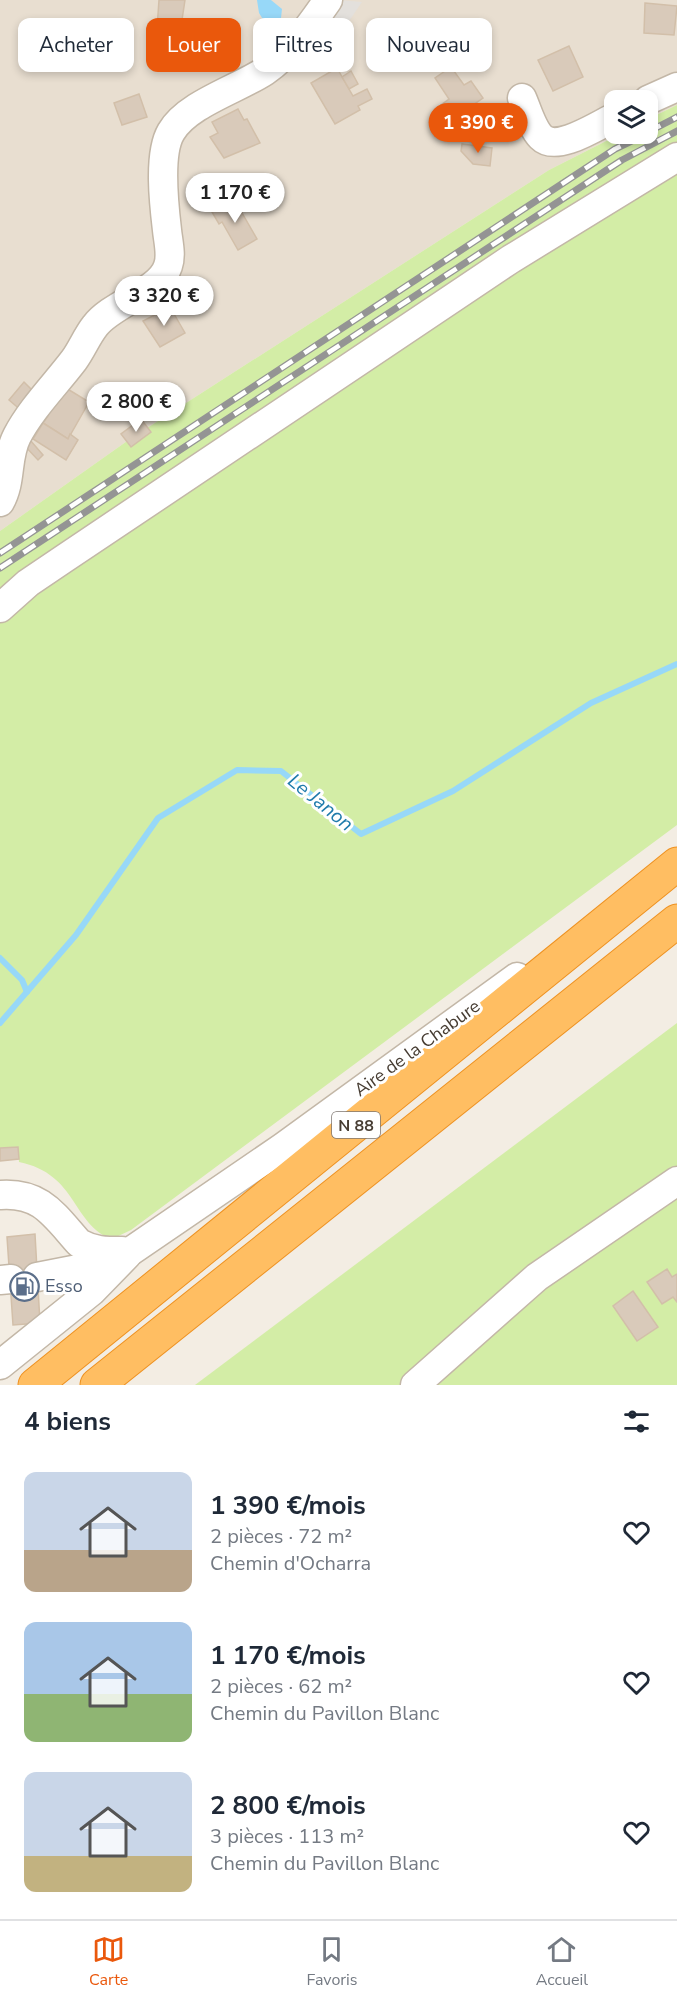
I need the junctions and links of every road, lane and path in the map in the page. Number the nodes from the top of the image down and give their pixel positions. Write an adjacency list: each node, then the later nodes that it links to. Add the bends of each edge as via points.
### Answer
1 (328, 0): 7 (street, via 290,50 266,70 181,119 171,131 164,161 169,266 156,282 107,313 96,325 23,426 15,439 6,490)
2 (677, 87): 3 (street)
3 (658, 96)
4 (522, 98): 5 (street, via 541,137 551,142 568,140)
5 (604, 122)
6 (677, 158): 8 (street, via 511,259 28,583)
7 (0, 502)
8 (0, 608)
9 (671, 869): 13 (street, Aire de la Chabure, via 450,1023 283,1147); 16 (highway, N 88)
10 (677, 921): 17 (highway, N 88)
11 (677, 1181): 18 (street, via 537,1277)
12 (0, 1195): 13 (street, via 38,1200 87,1247)
13 (130, 1251): 14 (street, Aire de la Chabure, via 83,1268); 15 (street, via 92,1291)
14 (16, 1279)
15 (0, 1365)
16 (35, 1385)
17 (97, 1385)
18 (415, 1385)

